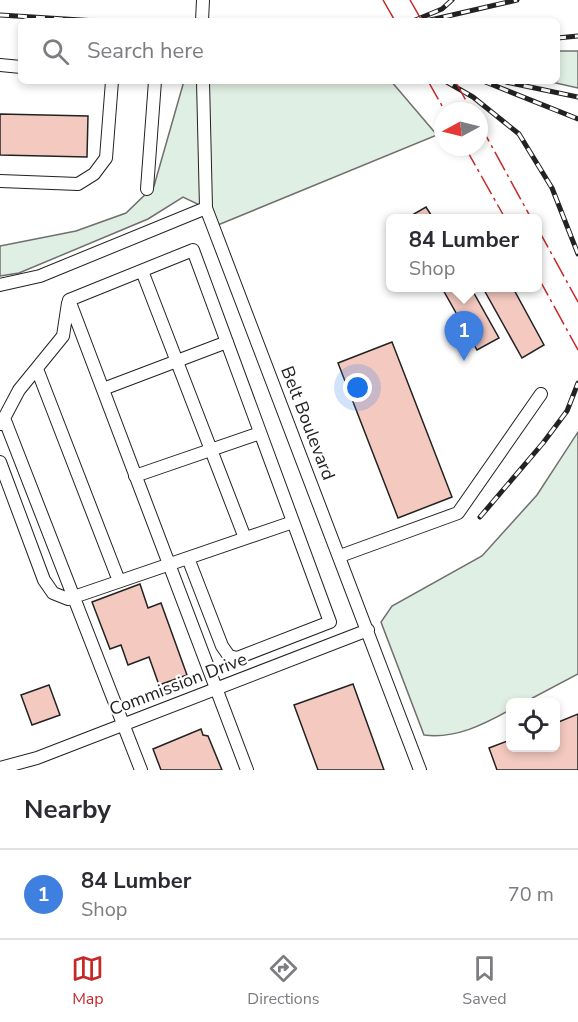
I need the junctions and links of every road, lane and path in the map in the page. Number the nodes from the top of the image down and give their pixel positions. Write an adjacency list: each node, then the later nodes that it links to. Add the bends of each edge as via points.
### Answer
1 (203, 0): 2 (street)
2 (202, 18)
3 (0, 65): 4 (street)
4 (18, 67)
5 (112, 84): 8 (street, via 106,158 94,174 78,184)
6 (155, 84): 9 (street)
7 (203, 84): 10 (street, Belt Boulevard)
8 (0, 181)
9 (147, 189)
10 (206, 208): 12 (street, via 40,276); 26 (street, Belt Boulevard)
11 (142, 271): 13 (street); 14 (street, via 193,250); 15 (street)
12 (0, 285)
13 (69, 300): 16 (street, via 63,336); 17 (street)
14 (227, 342): 15 (street); 20 (street)
15 (177, 361): 17 (street); 21 (street)
16 (37, 369): 19 (street, via 19,390); 29 (street)
17 (103, 389): 23 (street)
18 (541, 394): 26 (street, via 458,513)
19 (2, 421): 30 (street)
20 (260, 433): 21 (street); 24 (street)
21 (211, 450): 23 (street); 25 (street)
22 (0, 462): 30 (street, via 44,580 53,593)
23 (135, 476): 28 (street)
24 (293, 522): 25 (street); 27 (street, via 330,622 237,658 229,656 222,646)
25 (245, 538): 27 (street)
26 (340, 556): 31 (street, Belt Boulevard)
27 (188, 558): 28 (street)
28 (169, 564): 29 (street); 32 (street)
29 (119, 581): 30 (street)
30 (72, 597): 33 (street)
31 (368, 630): 32 (street, Commission Drive); 37 (street, Belt Boulevard)
32 (217, 688): 33 (street, Commission Drive); 36 (street)
33 (123, 724): 34 (street, Commission Drive); 35 (street)
34 (4, 769)
35 (141, 770)
36 (247, 770)
37 (420, 770)

